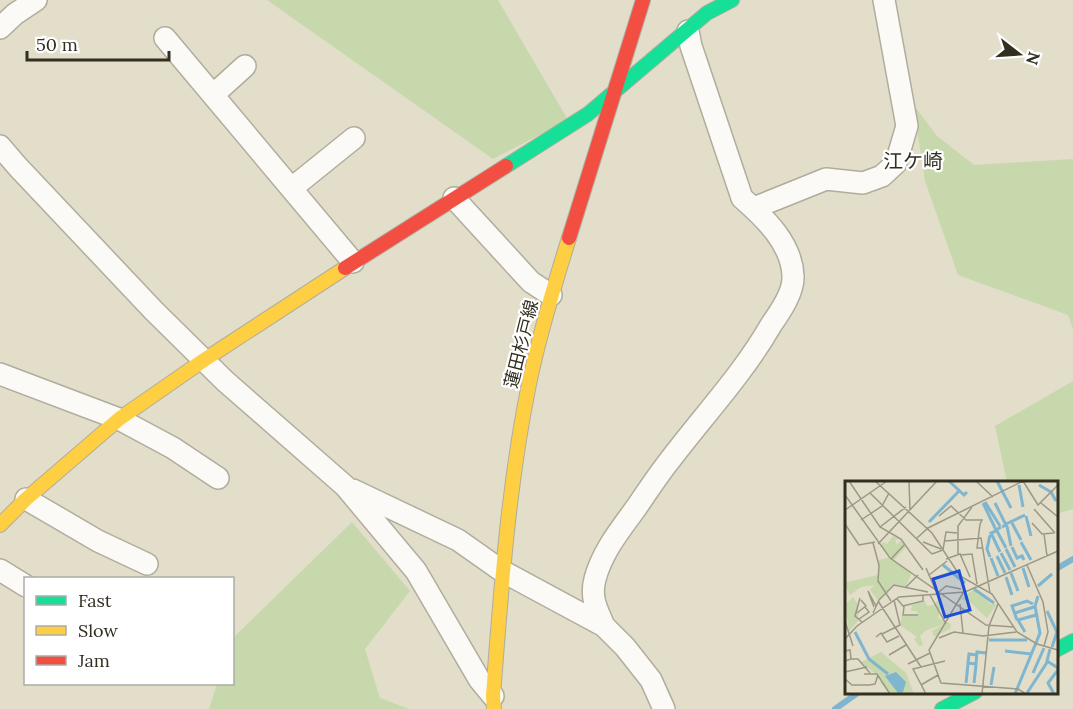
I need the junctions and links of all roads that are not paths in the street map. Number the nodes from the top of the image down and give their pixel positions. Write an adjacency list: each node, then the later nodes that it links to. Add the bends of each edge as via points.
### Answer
1 (36, 0): 6 (street)
2 (643, 0): 11 (street, 蓮田杉戸線)
3 (732, 0): 5 (street)
4 (884, 0): 16 (street, via 908,126 896,163 882,176 863,183 826,179)
5 (709, 6): 7 (street)
6 (0, 28)
7 (688, 32): 11 (street); 16 (street, via 742,198)
8 (165, 38): 10 (street)
9 (245, 66): 10 (street)
10 (213, 94): 14 (street)
11 (612, 95): 15 (street); 18 (street, 蓮田杉戸線)
12 (354, 138): 14 (street)
13 (0, 146): 19 (street)
14 (292, 188): 17 (street)
15 (454, 198): 17 (street); 18 (street, via 531,282)
16 (754, 208): 30 (street, via 791,257 794,279 786,301 728,389 670,460 606,551 595,580 593,602)
17 (353, 262): 19 (street)
18 (551, 295): 28 (street, 蓮田杉戸線, via 520,426)
19 (204, 360): 21 (street); 23 (street)
20 (0, 374): 21 (street)
21 (118, 419): 22 (street); 24 (street)
22 (218, 478)
23 (345, 486): 28 (street, via 458,540); 34 (street, via 416,571)
24 (26, 499): 25 (street); 26 (street)
25 (0, 525)
26 (147, 564)
27 (0, 570): 29 (street)
28 (502, 571): 30 (street); 34 (street, 蓮田杉戸線)
29 (24, 585)
30 (604, 626): 35 (street, via 651,680)
31 (1073, 641): 32 (street)
32 (1058, 649)
33 (973, 694): 36 (street)
34 (494, 703)
35 (664, 709)
36 (942, 709)

